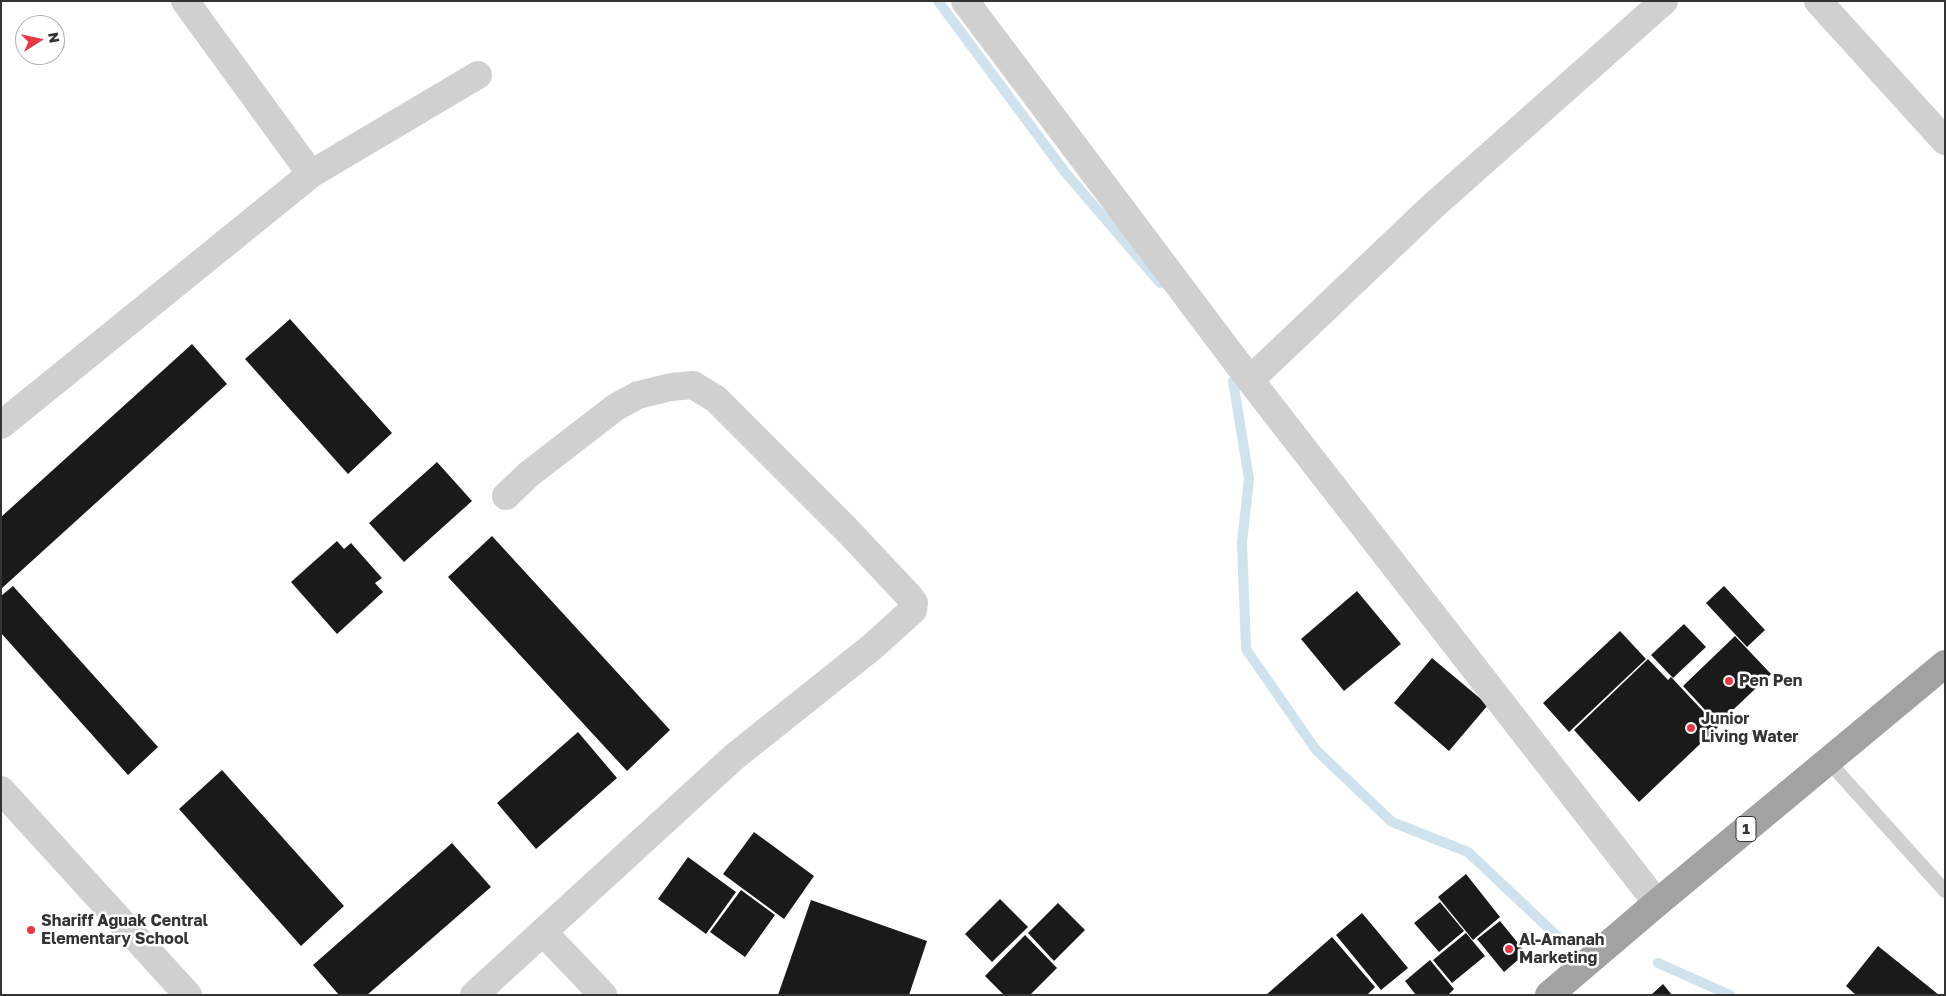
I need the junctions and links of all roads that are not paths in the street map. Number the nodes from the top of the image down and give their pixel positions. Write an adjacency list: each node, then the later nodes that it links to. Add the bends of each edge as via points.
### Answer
1 (185, 1): 7 (street)
2 (965, 1): 8 (street)
3 (1664, 1): 8 (street, via 1433,206)
4 (1818, 1): 6 (street)
5 (478, 75): 7 (street)
6 (1945, 141)
7 (311, 174): 9 (street)
8 (1250, 380): 15 (street)
9 (1, 425)
10 (506, 496): 16 (street, via 616,407 638,395 671,387 693,386 716,398 847,530 914,603 913,610 872,647 734,758)
11 (1945, 664): 12 (highway, 1)
12 (1828, 761): 14 (lane); 15 (highway, 1)
13 (1, 790): 17 (street)
14 (1945, 891)
15 (1657, 902): 20 (highway, 1)
16 (544, 933): 18 (street); 19 (street)
17 (188, 995)
18 (474, 995)
19 (603, 995)
20 (1549, 995)

